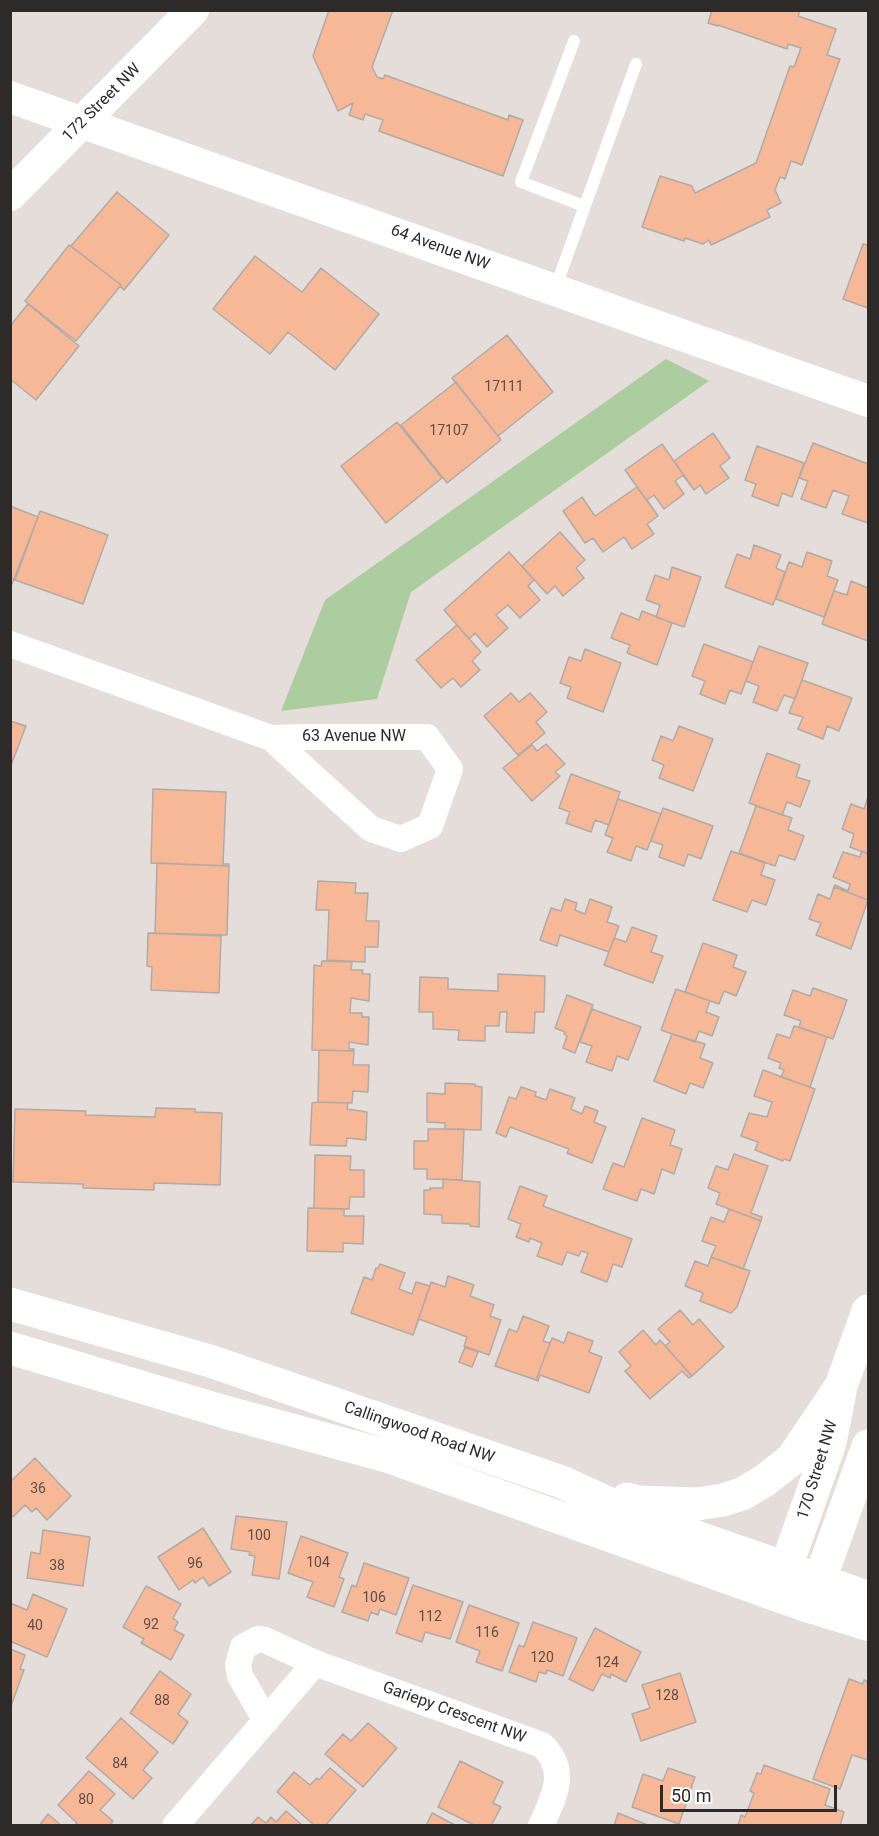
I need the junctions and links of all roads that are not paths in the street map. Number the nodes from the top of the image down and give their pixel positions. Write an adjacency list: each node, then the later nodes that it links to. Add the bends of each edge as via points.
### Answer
1 (193, 10): 5 (street, 172 Street NW)
2 (574, 41): 7 (lane, via 521,182)
3 (636, 64): 7 (lane)
4 (10, 97): 5 (street, 64 Avenue NW)
5 (84, 122): 6 (street, 172 Street NW); 8 (street, 64 Avenue NW)
6 (10, 195)
7 (584, 206): 8 (lane)
8 (555, 289): 9 (street, 64 Avenue NW)
9 (868, 401)
10 (10, 644): 11 (street, 63 Avenue NW)
11 (271, 738): 11 (street, 63 Avenue NW, via 371,829 401,839 430,826 450,770 427,736)
12 (10, 1304): 17 (main road, Callingwood Road NW, via 210,1361)
13 (868, 1311): 15 (main road, 170 Street NW)
14 (10, 1348): 18 (main road, Callingwood Road NW, via 387,1456)
15 (841, 1386): 17 (main road, via 792,1458 742,1494 697,1504 639,1502); 18 (main road, 170 Street NW, via 830,1443)
16 (868, 1446): 19 (main road)
17 (562, 1482): 18 (main road, Callingwood Road NW)
18 (781, 1581): 19 (main road, Callingwood Road NW)
19 (815, 1593): 20 (street); 21 (street)
20 (868, 1597)
21 (868, 1625)
22 (315, 1664): 23 (street); 23 (street, Gariepy Crescent NW, via 265,1640 243,1647 238,1665 240,1676); 25 (street, Gariepy Crescent NW, via 542,1745 557,1766 557,1778 554,1798)
23 (266, 1721): 24 (street)
24 (176, 1826)
25 (541, 1826)

